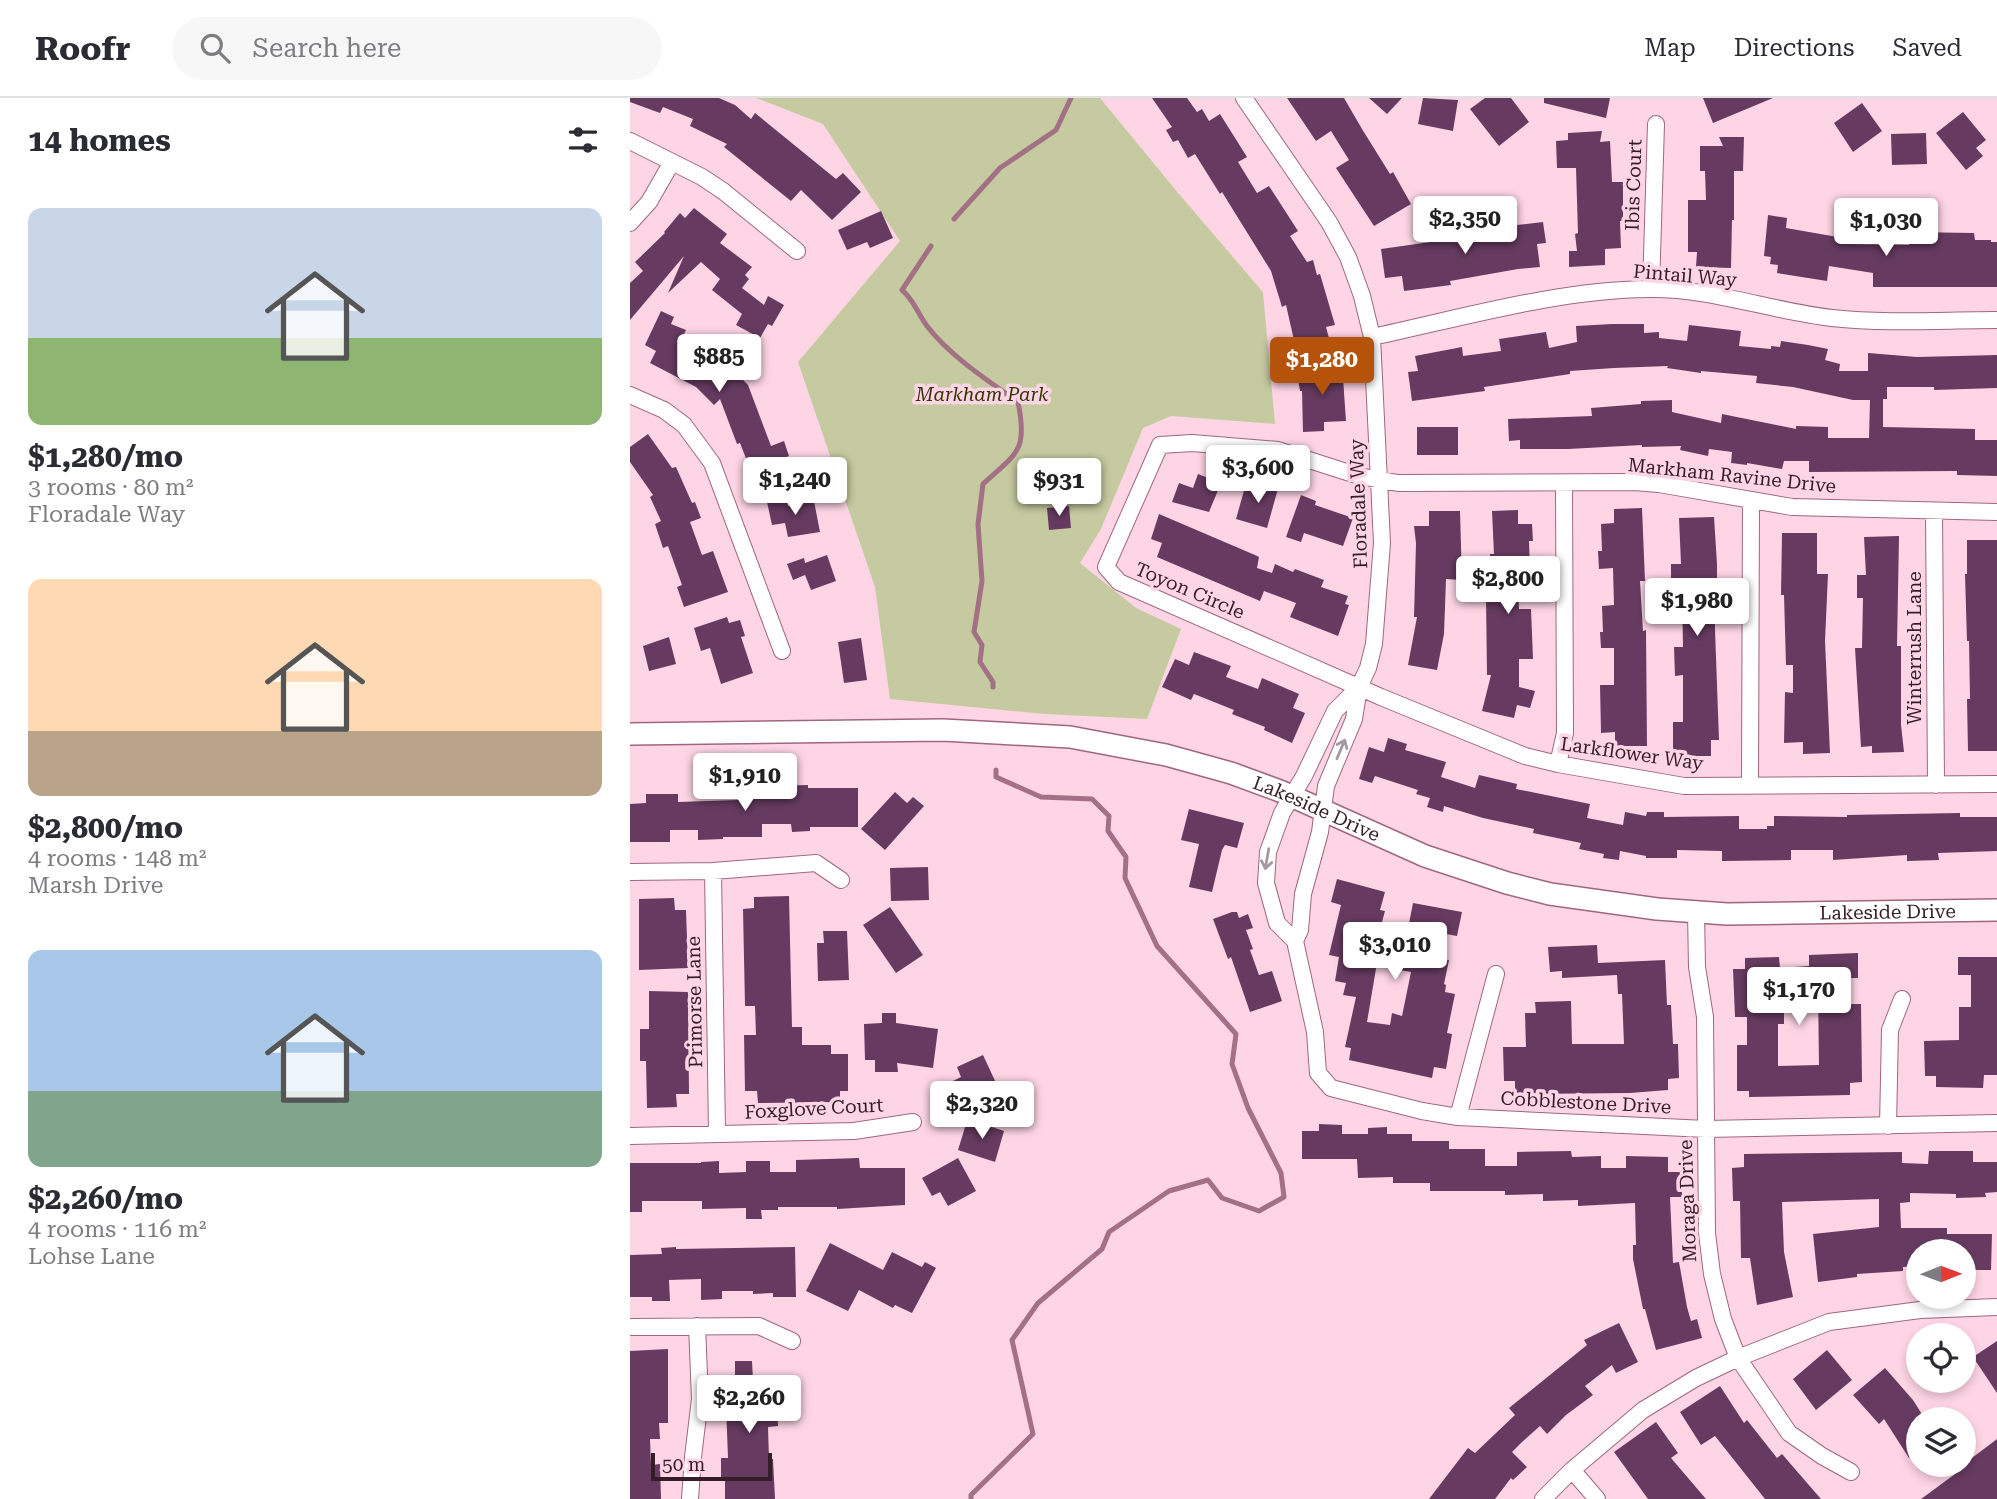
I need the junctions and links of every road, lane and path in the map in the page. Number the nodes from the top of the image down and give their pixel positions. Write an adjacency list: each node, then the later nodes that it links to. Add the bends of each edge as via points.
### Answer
1 (1244, 98): 9 (street, Floradale Way, via 1348,257)
2 (1656, 124): 7 (street, Ibis Court)
3 (630, 141): 4 (street)
4 (672, 162): 5 (street, via 649,202); 6 (street, via 723,191)
5 (630, 223)
6 (797, 251)
7 (1651, 289): 8 (street, Pintail Way, via 1829,318); 9 (street, Pintail Way, via 1587,292)
8 (1997, 320)
9 (1372, 337): 11 (street, Floradale Way)
10 (630, 395): 16 (street, via 684,425 712,463)
11 (1378, 480): 12 (street, Markham Ravine Drive); 17 (street, Floradale Way, via 1380,596 1374,644); 17 (street, Toyon Circle, via 1278,450 1160,445 1106,567 1119,582)
12 (1564, 483): 13 (street, Markham Ravine Drive, via 1659,484); 19 (street, via 1565,733)
13 (1751, 500): 14 (street, Markham Ravine Drive, via 1792,507); 22 (street)
14 (1934, 511): 15 (street, Markham Ravine Drive); 21 (street, Winterrush Lane)
15 (1997, 512)
16 (782, 651)
17 (1359, 687): 19 (street, Larkflower Way, via 1525,756); 23 (street, Floradale Way, via 1335,710); 24 (street, Floradale Way, one-way to 17, via 1325,786 1354,719)
18 (630, 734): 23 (street, Lakeside Drive, via 943,730 1070,737 1208,766)
19 (1558, 764): 22 (street, Larkflower Way, via 1684,786)
20 (1997, 784): 21 (street, Larkflower Way)
21 (1936, 785): 22 (street, Larkflower Way)
22 (1750, 786)
23 (1293, 797): 24 (street, Lakeside Drive); 30 (street, Cobblestone Drive, one-way to 30, via 1282,813 1265,867 1277,923)
24 (1321, 810): 29 (street, Lakeside Drive, via 1425,856 1507,883 1612,904); 30 (street, Cobblestone Drive)
25 (713, 871): 26 (street); 27 (street, via 816,863); 38 (street, Primorse Lane)
26 (630, 872)
27 (841, 880)
28 (1997, 910): 29 (street, Lakeside Drive)
29 (1696, 912): 37 (street, Moraga Drive, via 1697,967 1705,1017)
30 (1295, 941): 33 (street, Cobblestone Drive, via 1315,1032 1318,1073 1331,1088)
31 (1496, 974): 33 (street)
32 (1902, 999): 36 (street, via 1890,1030)
33 (1458, 1116): 37 (street, Cobblestone Drive)
34 (913, 1122): 38 (street, Foxglove Court, via 854,1131)
35 (1997, 1123): 36 (street, Cobblestone Drive)
36 (1888, 1126): 37 (street, Cobblestone Drive)
37 (1706, 1129): 44 (street, Moraga Drive, via 1712,1274)
38 (717, 1133): 39 (street, Foxglove Court)
39 (630, 1136)
40 (1997, 1307): 44 (street, via 1920,1310 1829,1322)
41 (697, 1326): 42 (street); 43 (street, via 759,1326); 47 (street, via 700,1399)
42 (630, 1327)
43 (792, 1341)
44 (1738, 1358): 45 (street, via 1643,1410); 46 (street, Moraga Drive, via 1789,1433)
45 (1572, 1470): 48 (street); 49 (street)
46 (1851, 1472)
47 (691, 1499)
48 (1543, 1499)
49 (1597, 1499)

